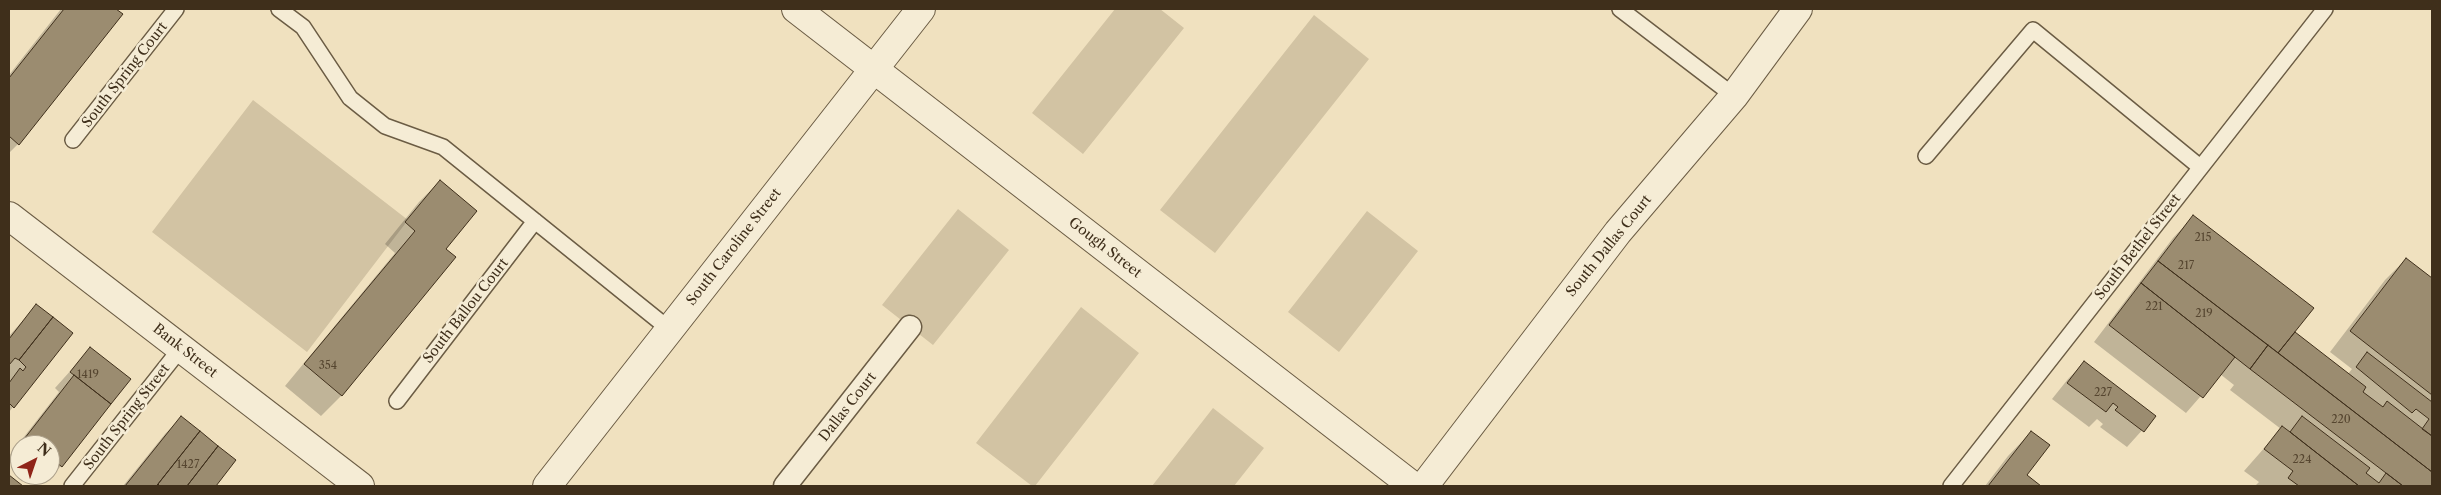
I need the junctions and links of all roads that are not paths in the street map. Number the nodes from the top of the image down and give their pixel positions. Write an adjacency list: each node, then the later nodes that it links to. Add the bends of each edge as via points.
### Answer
1 (176, 9): 10 (lane, South Spring Court)
2 (280, 9): 14 (lane, via 303,26 350,98 385,126 443,147)
3 (796, 9): 8 (street, Gough Street)
4 (921, 9): 8 (street, South Caroline Street)
5 (1620, 9): 9 (lane)
6 (1798, 9): 9 (street, South Dallas Court)
7 (2325, 9): 12 (lane, South Bethel Street)
8 (874, 70): 16 (street, South Caroline Street); 23 (street, Gough Street)
9 (1734, 96): 24 (street, South Dallas Court, via 1618,232)
10 (74, 140)
11 (1926, 156): 12 (lane, via 2032,30)
12 (2200, 167): 25 (lane, South Bethel Street)
13 (9, 216): 17 (street, Bank Street)
14 (535, 221): 16 (lane); 18 (lane, South Ballou Court)
15 (910, 327): 22 (street, Dallas Court)
16 (669, 329): 21 (street, South Caroline Street)
17 (181, 348): 19 (lane, South Spring Street); 20 (street, Bank Street)
18 (397, 401)
19 (72, 486)
20 (360, 486)
21 (547, 486)
22 (785, 486)
23 (1413, 486)
24 (1424, 486)
25 (1951, 486)

